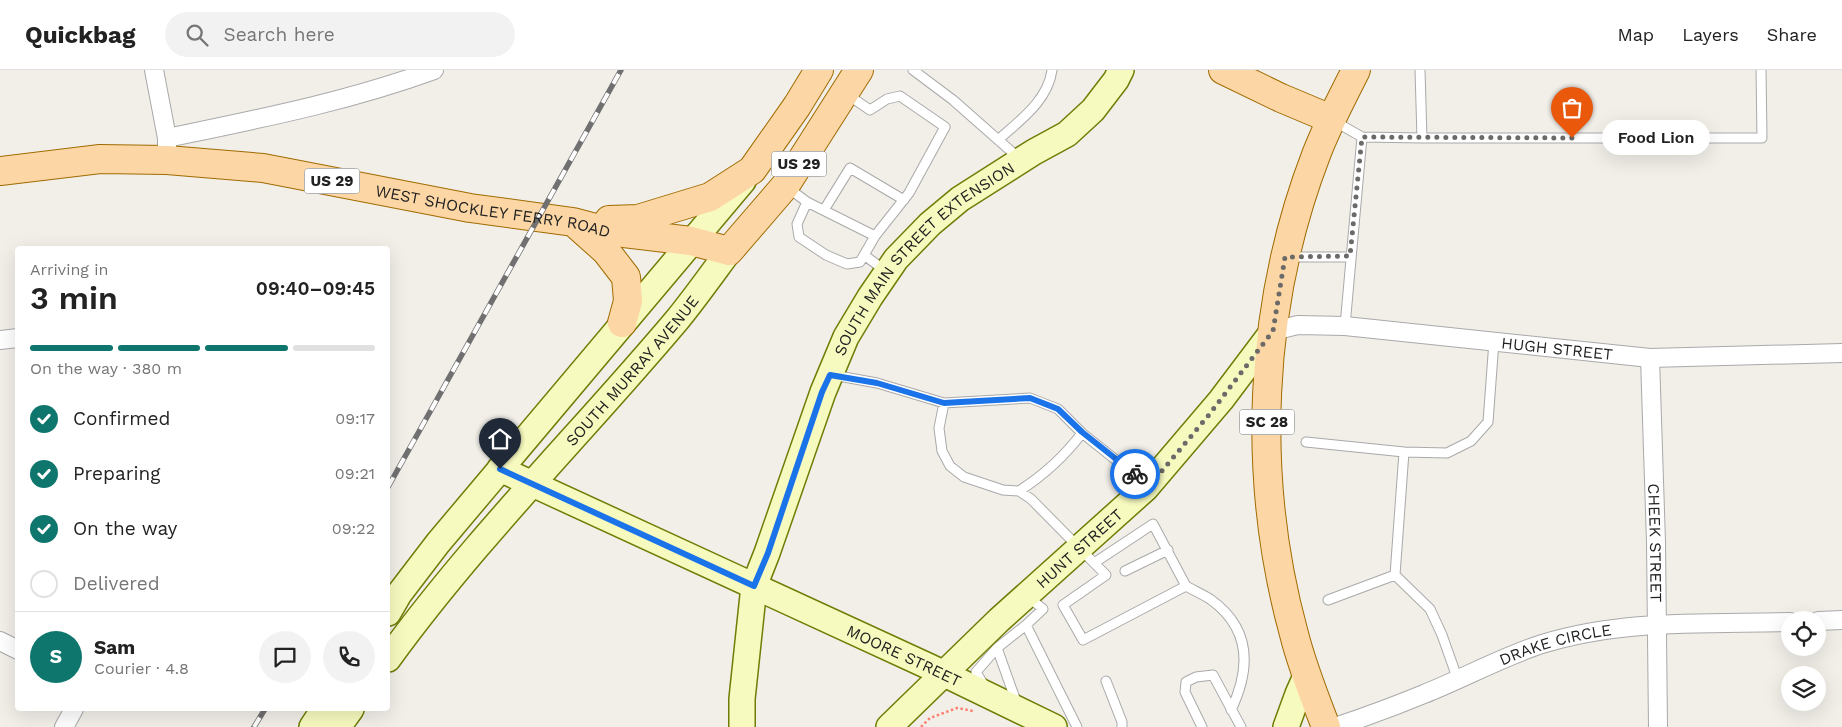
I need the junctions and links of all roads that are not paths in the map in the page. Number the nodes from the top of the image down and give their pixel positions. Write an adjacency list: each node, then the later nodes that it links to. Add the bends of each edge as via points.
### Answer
1 (154, 70): 16 (street)
2 (434, 70): 16 (street, WEST SHOCKLEY FERRY ROAD)
3 (819, 70): 18 (main road, SOUTH MURRAY AVENUE / US 29)
4 (913, 70): 15 (lane)
5 (1052, 70): 15 (lane, via 1046,91)
6 (1121, 70): 17 (street, SOUTH MAIN STREET EXTENSION, via 1093,110 1067,134)
7 (1223, 70): 12 (main road)
8 (1356, 70): 12 (main road)
9 (1420, 70): 14 (lane)
10 (1761, 70): 14 (lane, via 1762,138)
11 (852, 81): 20 (main road, SOUTH MURRAY AVENUE / US 29); 21 (lane, via 870,110 887,99 900,96 944,127)
12 (1331, 119): 13 (lane); 30 (main road, SC 28, via 1308,179)
13 (1362, 137): 14 (lane); 29 (lane)
14 (1422, 138)
15 (998, 140): 17 (lane)
16 (167, 149): 19 (main road, WEST SHOCKLEY FERRY ROAD / US 29); 24 (main road, WEST SHOCKLEY FERRY ROAD / US 29, via 470,208)
17 (1021, 160): 31 (street, SOUTH MAIN STREET EXTENSION, via 960,199 937,218)
18 (752, 170): 24 (main road, US 29, via 710,197 638,219); 26 (street, SOUTH MURRAY AVENUE)
19 (0, 171)
20 (785, 186): 22 (lane); 27 (main road, SOUTH MURRAY AVENUE / US 29)
21 (904, 200): 23 (lane, via 850,168); 25 (lane)
22 (807, 202): 23 (lane); 28 (lane, via 797,224 799,237 847,264 860,262)
23 (824, 210): 25 (lane)
24 (573, 222): 26 (main road, WEST SHOCKLEY FERRY ROAD / US 29, via 608,231); 32 (main road, via 606,251 626,277 628,301)
25 (875, 236): 28 (lane)
26 (691, 241): 27 (main road, WEST SHOCKLEY FERRY ROAD / US 29); 32 (street, SOUTH MURRAY AVENUE)
27 (729, 251): 46 (street, SOUTH MURRAY AVENUE, via 678,318)
28 (864, 255): 31 (lane)
29 (1350, 256): 30 (lane); 33 (lane)
30 (1285, 257): 34 (main road, SC 28)
31 (887, 272): 40 (street, SOUTH MAIN STREET EXTENSION, via 846,336)
32 (622, 322): 45 (street, SOUTH MURRAY AVENUE)
33 (1345, 326): 34 (street, HUGH STREET, via 1298,325); 37 (street, HUGH STREET)
34 (1273, 331): 47 (street, HUNT STREET); 68 (main road, SC 28, via 1266,438 1272,529 1293,633)
35 (15, 338): 36 (street)
36 (0, 340)
37 (1494, 341): 39 (street, HUGH STREET); 44 (lane, via 1488,422 1472,441 1447,453)
38 (1842, 353): 39 (street, HUGH STREET)
39 (1650, 358): 61 (street, CHEEK STREET)
40 (830, 375): 41 (lane, via 877,383); 53 (street, SOUTH MAIN STREET EXTENSION)
41 (944, 403): 42 (lane, via 1030,398 1058,409); 48 (lane, via 939,428 942,451 950,466 964,477)
42 (1082, 432): 47 (lane); 48 (lane, via 1059,460)
43 (1306, 442): 44 (lane)
44 (1404, 452): 52 (lane)
45 (500, 469): 46 (street, MOORE STREET); 57 (street, SOUTH MURRAY AVENUE, via 438,543)
46 (532, 483): 53 (street, MOORE STREET); 66 (street, SOUTH MURRAY AVENUE)
47 (1151, 484): 50 (street, HUNT STREET)
48 (1019, 492): 50 (lane, via 1031,499)
49 (1168, 550): 50 (lane, via 1153,524); 51 (lane); 54 (lane)
50 (1087, 556): 54 (lane, via 1106,575 1064,605 1082,640); 55 (street, HUNT STREET)
51 (1125, 572)
52 (1395, 575): 56 (lane); 69 (lane, via 1430,608)
53 (754, 586): 67 (street, MOORE STREET); 80 (street, SOUTH MAIN STREET EXTENSION)
54 (1186, 586): 73 (lane, via 1225,612 1239,631 1245,655 1240,690)
55 (1027, 596): 62 (lane, via 1043,609); 67 (street, HUNT STREET)
56 (1328, 600)
57 (390, 610)
58 (1842, 620): 59 (street)
59 (1826, 621)
60 (1781, 622): 61 (street, DRAKE CIRCLE)
61 (1657, 624): 69 (street, DRAKE CIRCLE, via 1543,644); 90 (street, CHEEK STREET)
62 (1026, 625): 65 (lane); 83 (lane)
63 (0, 641): 64 (street)
64 (15, 648)
65 (997, 648): 71 (lane, via 976,672); 72 (lane)
66 (390, 656)
67 (943, 673): 71 (street, MOORE STREET); 81 (street, HUNT STREET)
68 (1306, 676): 87 (street); 88 (main road, SC 28)
69 (1458, 680): 89 (street, DRAKE CIRCLE)
70 (1106, 681): 84 (lane)
71 (983, 704): 72 (street, MOORE STREET)
72 (1019, 710): 82 (street, MOORE STREET)
73 (1231, 710): 85 (lane, via 1213,675 1186,682 1185,692); 86 (lane)
74 (73, 711): 77 (street)
75 (323, 711): 78 (street)
76 (350, 711): 79 (street)
77 (64, 727)
78 (312, 727)
79 (338, 727)
80 (742, 727)
81 (889, 727)
82 (1054, 727)
83 (1077, 727)
84 (1122, 727)
85 (1202, 727)
86 (1240, 727)
87 (1286, 727)
88 (1326, 727)
89 (1336, 727)
90 (1658, 727)

